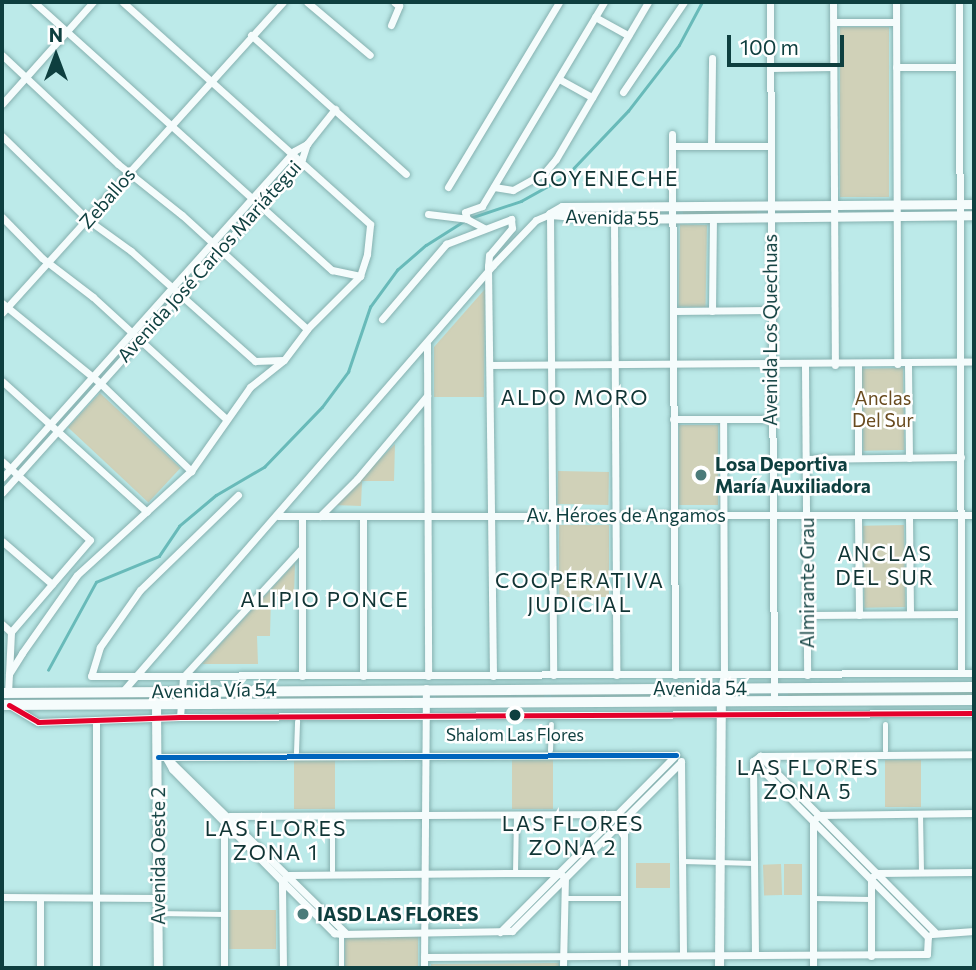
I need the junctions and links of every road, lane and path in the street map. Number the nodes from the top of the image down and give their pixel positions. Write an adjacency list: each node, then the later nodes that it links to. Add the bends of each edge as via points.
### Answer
1 (34, 2): 19 (street)
2 (93, 2): 19 (street)
3 (123, 2): 31 (street)
4 (283, 2): 20 (street, Zeballos)
5 (307, 2): 23 (street)
6 (394, 2): 18 (street, via 399,6)
7 (559, 2): 47 (street)
8 (604, 2): 15 (street)
9 (648, 2): 21 (street)
10 (684, 2): 32 (street)
11 (770, 2): 27 (street, Avenida Los Quechuas)
12 (834, 2): 16 (street)
13 (896, 2): 17 (street)
14 (959, 2): 28 (street)
15 (595, 17): 21 (street); 30 (street)
16 (834, 22): 17 (street); 26 (street)
17 (896, 22): 25 (street)
18 (391, 25)
19 (67, 31): 29 (street); 36 (street)
20 (251, 35): 31 (street, Zeballos); 35 (street)
21 (628, 36): 33 (street)
22 (2, 55): 29 (street)
23 (370, 55)
24 (712, 58): 40 (street)
25 (896, 66): 28 (street); 53 (street)
26 (833, 67): 27 (street); 56 (street)
27 (770, 68): 42 (street, Avenida Los Quechuas)
28 (958, 68): 50 (street)
29 (27, 77): 34 (street); 45 (street)
30 (559, 79): 33 (street); 48 (street)
31 (209, 80): 36 (street, Zeballos); 43 (street)
32 (623, 92)
33 (592, 97): 48 (street, via 545,172 513,190)
34 (2, 104)
35 (335, 108): 39 (street); 46 (street)
36 (168, 127): 45 (street, Zeballos); 49 (street)
37 (672, 134): 41 (street)
38 (2, 136): 69 (street)
39 (307, 144): 43 (street, Avenida José Carlos Mariátegui); 44 (street, Avenida José Carlos Mariátegui)
40 (711, 145): 41 (street); 42 (street)
41 (673, 146): 54 (street)
42 (770, 146): 55 (street, Avenida Los Quechuas)
43 (294, 152): 44 (street); 49 (street, Avenida José Carlos Mariátegui)
44 (302, 159): 52 (street, Avenida José Carlos Mariátegui); 75 (street, via 370,224)
45 (128, 173): 69 (street, Zeballos); 71 (street)
46 (406, 174)
47 (449, 187)
48 (494, 187): 67 (street, via 482,206 465,212)
49 (253, 197): 52 (street); 71 (street, Avenida José Carlos Mariátegui)
50 (960, 204): 51 (street, Avenida 55); 53 (street, Avenida 55); 61 (street)
51 (974, 204)
52 (261, 205): 72 (street, Avenida José Carlos Mariátegui); 75 (street, via 332,270)
53 (896, 205): 56 (street, Avenida 55); 60 (street)
54 (673, 206): 55 (street, Avenida 55); 58 (street, Avenida 55, via 562,207); 66 (street)
55 (770, 206): 56 (street, Avenida 55); 64 (street, Avenida Los Quechuas)
56 (834, 206): 65 (street)
57 (428, 214): 67 (street)
58 (550, 214): 68 (street, Avenida 55); 74 (street, via 536,220); 93 (street)
59 (974, 215): 61 (street, Avenida 55)
60 (896, 216): 61 (street, Avenida 55); 65 (street, Avenida 55); 90 (street)
61 (960, 216): 89 (street)
62 (2, 217): 73 (street)
63 (713, 217): 64 (street, Avenida 55); 66 (street, Avenida 55); 79 (street)
64 (770, 217): 65 (street, Avenida 55); 80 (street, Avenida Los Quechuas)
65 (834, 217): 95 (street)
66 (673, 218): 68 (street, Avenida 55); 81 (street)
67 (467, 219): 70 (street)
68 (614, 219): 97 (street)
69 (88, 220): 73 (street, Zeballos); 76 (street)
70 (484, 228): 74 (street, via 506,218 513,222 489,255); 82 (street, via 446,244)
71 (213, 243): 72 (street); 76 (street, Avenida José Carlos Mariátegui)
72 (220, 249): 77 (street, Avenida José Carlos Mariátegui); 83 (street)
73 (48, 263): 78 (street, Zeballos); 84 (street)
74 (491, 272): 86 (street); 92 (street)
75 (360, 276): 83 (street)
76 (173, 288): 77 (street); 84 (street, Avenida José Carlos Mariátegui)
77 (180, 295): 85 (street, Avenida José Carlos Mariátegui); 87 (street, via 255,361)
78 (3, 308): 100 (street)
79 (712, 310): 80 (street); 81 (street)
80 (770, 310): 94 (street, Avenida Los Quechuas)
81 (673, 311): 98 (street)
82 (382, 319)
83 (307, 329): 87 (street)
84 (133, 332): 85 (street); 100 (street, Avenida José Carlos Mariátegui)
85 (139, 339): 102 (street, Avenida José Carlos Mariátegui); 104 (street)
86 (428, 343): 103 (street); 129 (street)
87 (284, 360): 104 (street, via 250,387)
88 (974, 362): 89 (street)
89 (961, 363): 91 (street); 110 (street)
90 (897, 364): 91 (street); 96 (street)
91 (908, 364): 112 (street)
92 (492, 365): 93 (street); 124 (street)
93 (552, 365): 97 (street); 122 (street)
94 (770, 365): 98 (street); 99 (street); 107 (street, Avenida Los Quechuas)
95 (835, 365): 96 (street); 99 (street)
96 (858, 365): 111 (street)
97 (613, 366): 98 (street); 125 (street)
98 (673, 366): 105 (street)
99 (805, 366): 113 (street, Almirante Grau)
100 (91, 377): 102 (street); 108 (street, Avenida José Carlos Mariátegui)
101 (2, 381): 108 (street)
102 (100, 383): 109 (street, Avenida José Carlos Mariátegui); 116 (street)
103 (427, 396): 130 (street); 132 (street)
104 (225, 418): 116 (street)
105 (673, 419): 106 (street); 123 (street)
106 (723, 419): 107 (street); 126 (street)
107 (770, 419): 133 (street, Avenida Los Quechuas)
108 (50, 423): 109 (street); 115 (street, Avenida José Carlos Mariátegui)
109 (59, 429): 117 (street, Avenida José Carlos Mariátegui); 121 (street)
110 (961, 457): 112 (street); 127 (street)
111 (858, 458): 112 (street); 113 (street)
112 (909, 458)
113 (806, 459): 136 (street, Almirante Grau)
114 (2, 461): 115 (street)
115 (10, 468): 117 (street); 118 (street, Avenida José Carlos Mariátegui)
116 (191, 471): 121 (street)
117 (17, 476): 119 (street, Avenida José Carlos Mariátegui); 140 (street, via 90,540)
118 (2, 478)
119 (2, 493)
120 (238, 495): 160 (street, via 140,590 100,647 91,676)
121 (147, 512): 149 (street, via 78,575)
122 (553, 514): 124 (street, Av. Héroes de Angamos); 125 (street, Av. Héroes de Angamos); 150 (street)
123 (673, 514): 125 (street, Av. Héroes de Angamos); 126 (street, Av. Héroes de Angamos); 152 (street)
124 (492, 515): 132 (street, Av. Héroes de Angamos); 159 (street)
125 (614, 515): 151 (street)
126 (723, 515): 133 (street, Av. Héroes de Angamos); 153 (street)
127 (961, 515): 128 (street, Av. Héroes de Angamos); 134 (street, Av. Héroes de Angamos); 142 (street)
128 (974, 515)
129 (278, 516): 135 (street, Av. Héroes de Angamos); 160 (street)
130 (319, 516): 131 (street, Av. Héroes de Angamos); 135 (street, Av. Héroes de Angamos)
131 (363, 516): 132 (street, Av. Héroes de Angamos); 157 (street)
132 (428, 516): 158 (street)
133 (771, 516): 136 (street, Av. Héroes de Angamos); 154 (street, Avenida Los Quechuas)
134 (909, 516): 137 (street, Av. Héroes de Angamos); 141 (street)
135 (302, 517): 139 (street)
136 (806, 517): 137 (street, Av. Héroes de Angamos); 143 (street, Almirante Grau)
137 (858, 517): 144 (street)
138 (2, 541): 140 (street)
139 (301, 549): 156 (street); 161 (street)
140 (52, 584): 146 (street)
141 (910, 614): 142 (street); 144 (street)
142 (961, 614): 147 (street)
143 (807, 615): 144 (street); 155 (street, Almirante Grau)
144 (859, 615)
145 (2, 624): 146 (street)
146 (11, 632): 149 (street)
147 (961, 673): 148 (street); 155 (street)
148 (974, 673)
149 (9, 674): 168 (street)
150 (553, 675): 151 (street); 159 (street)
151 (615, 675): 152 (street)
152 (675, 675): 153 (street)
153 (724, 675): 154 (street); 164 (street)
154 (772, 675): 155 (street); 165 (street, Avenida Los Quechuas)
155 (807, 675)
156 (302, 676): 157 (street); 161 (street)
157 (363, 676): 158 (street)
158 (428, 676): 159 (street)
159 (493, 676)
160 (136, 677): 161 (street); 166 (street)
161 (183, 677): 167 (street)
162 (974, 687): 165 (main road, Avenida 54)
163 (426, 688): 164 (main road, Avenida 54); 167 (main road, Avenida Vía 54); 174 (street)
164 (720, 688): 165 (main road, Avenida 54); 170 (street)
165 (774, 688): 171 (street, Avenida Los Quechuas)
166 (124, 691): 167 (main road, Avenida Vía 54); 168 (main road, Avenida Vía 54)
167 (179, 691): 173 (street)
168 (5, 693)
169 (974, 700): 171 (main road, Avenida 54)
170 (719, 701): 171 (main road, Avenida Vía 54); 174 (main road, Avenida Vía 54); 178 (street)
171 (774, 701)
172 (156, 702): 173 (main road, Avenida Vía 54); 175 (main road, Avenida Vía 54); 181 (street, Avenida Oeste 2)
173 (180, 702): 174 (main road, Avenida Vía 54); 179 (street)
174 (425, 702): 177 (street)
175 (6, 705): 180 (street, via 38,722)
176 (974, 713): 178 (street)
177 (424, 715): 178 (street); 179 (street); 189 (street)
178 (718, 715): 202 (street)
179 (180, 717): 181 (street)
180 (96, 720): 181 (street); 214 (street)
181 (156, 720): 190 (street, Avenida Oeste 2)
182 (297, 722): 187 (street)
183 (551, 724): 185 (street)
184 (885, 724): 186 (street)
185 (551, 751)
186 (885, 751)
187 (296, 752)
188 (974, 754): 192 (street)
189 (424, 756): 190 (street); 191 (street); 196 (street)
190 (162, 757): 199 (street); 215 (street, Avenida Oeste 2)
191 (679, 758): 197 (street); 201 (street)
192 (757, 758): 198 (street); 203 (street)
193 (974, 813): 195 (street)
194 (516, 814): 196 (street); 197 (street); 208 (street)
195 (920, 814): 198 (street); 205 (street)
196 (424, 815): 199 (street); 207 (street)
197 (621, 817): 209 (street); 217 (street)
198 (816, 818): 210 (street); 218 (street)
199 (227, 819): 211 (street); 221 (street)
200 (332, 820): 204 (street)
201 (682, 861): 202 (street); 226 (street)
202 (718, 861): 203 (street); 227 (street)
203 (754, 863): 228 (street)
204 (332, 870)
205 (921, 872): 206 (street); 210 (street)
206 (974, 872)
207 (423, 873): 208 (street); 211 (street); 223 (street)
208 (515, 873): 209 (street)
209 (562, 875): 216 (street); 223 (street, via 500,932)
210 (874, 876): 219 (street); 225 (street)
211 (285, 878): 224 (street, via 334,933); 238 (street)
212 (2, 897): 213 (street)
213 (40, 898): 214 (street); 234 (street)
214 (96, 898): 215 (street); 235 (street)
215 (158, 898): 220 (street, Avenida Oeste 2)
216 (565, 898): 217 (street); 229 (street)
217 (624, 898): 230 (street)
218 (813, 898): 219 (street); 231 (street)
219 (871, 898): 232 (street)
220 (158, 913): 221 (street); 236 (street, Avenida Oeste 2)
221 (224, 914): 237 (street)
222 (974, 931): 225 (street)
223 (424, 932): 224 (street); 233 (street)
224 (344, 934): 239 (street)
225 (932, 934): 232 (street, via 928,951 920,956)
226 (683, 954): 227 (street); 230 (street)
227 (719, 954): 228 (street); 243 (street)
228 (755, 955): 231 (street)
229 (563, 956): 230 (street); 233 (street); 241 (street)
230 (624, 956): 242 (street)
231 (813, 956): 232 (street); 244 (street)
232 (871, 956)
233 (424, 957): 240 (street)
234 (40, 968)
235 (96, 968)
236 (158, 968)
237 (224, 968)
238 (282, 968)
239 (341, 968)
240 (424, 968)
241 (564, 968)
242 (624, 968)
243 (719, 968)
244 (813, 968)

